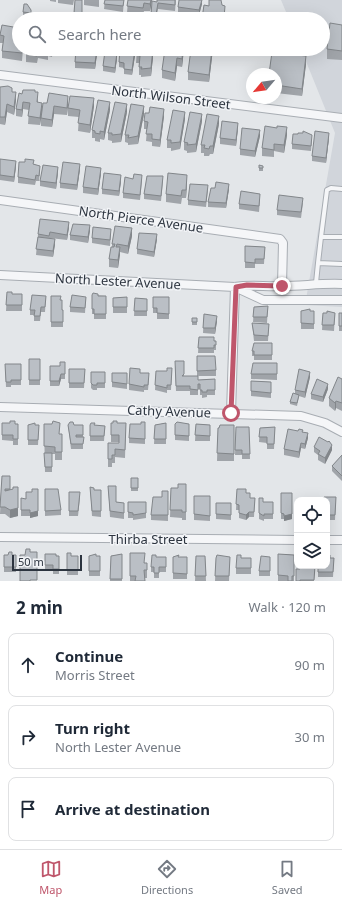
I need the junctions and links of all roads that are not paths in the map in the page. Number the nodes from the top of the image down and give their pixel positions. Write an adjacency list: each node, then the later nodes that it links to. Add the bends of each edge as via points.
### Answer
1 (0, 75): 2 (street, North Wilson Street)
2 (342, 118)
3 (342, 189): 5 (lane, via 327,190)
4 (0, 200): 12 (street, North Pierce Avenue, via 282,240)
5 (321, 237): 6 (lane); 7 (lane)
6 (342, 237)
7 (318, 263): 8 (lane); 10 (lane)
8 (342, 264)
9 (0, 275): 13 (street, North Lester Avenue)
10 (316, 283): 11 (street, North Lester Avenue); 12 (street, North Lester Avenue)
11 (342, 284)
12 (282, 286): 13 (street, North Lester Avenue)
13 (236, 287): 14 (street, North Lester Avenue, via 263,300); 16 (street)
14 (342, 300)
15 (0, 407): 16 (street, Cathy Avenue)
16 (231, 413): 17 (street, Cathy Avenue, via 301,416)
17 (339, 430)
18 (0, 537): 19 (street, Thirba Street)
19 (294, 540)
20 (330, 540): 21 (street)
21 (342, 540)

